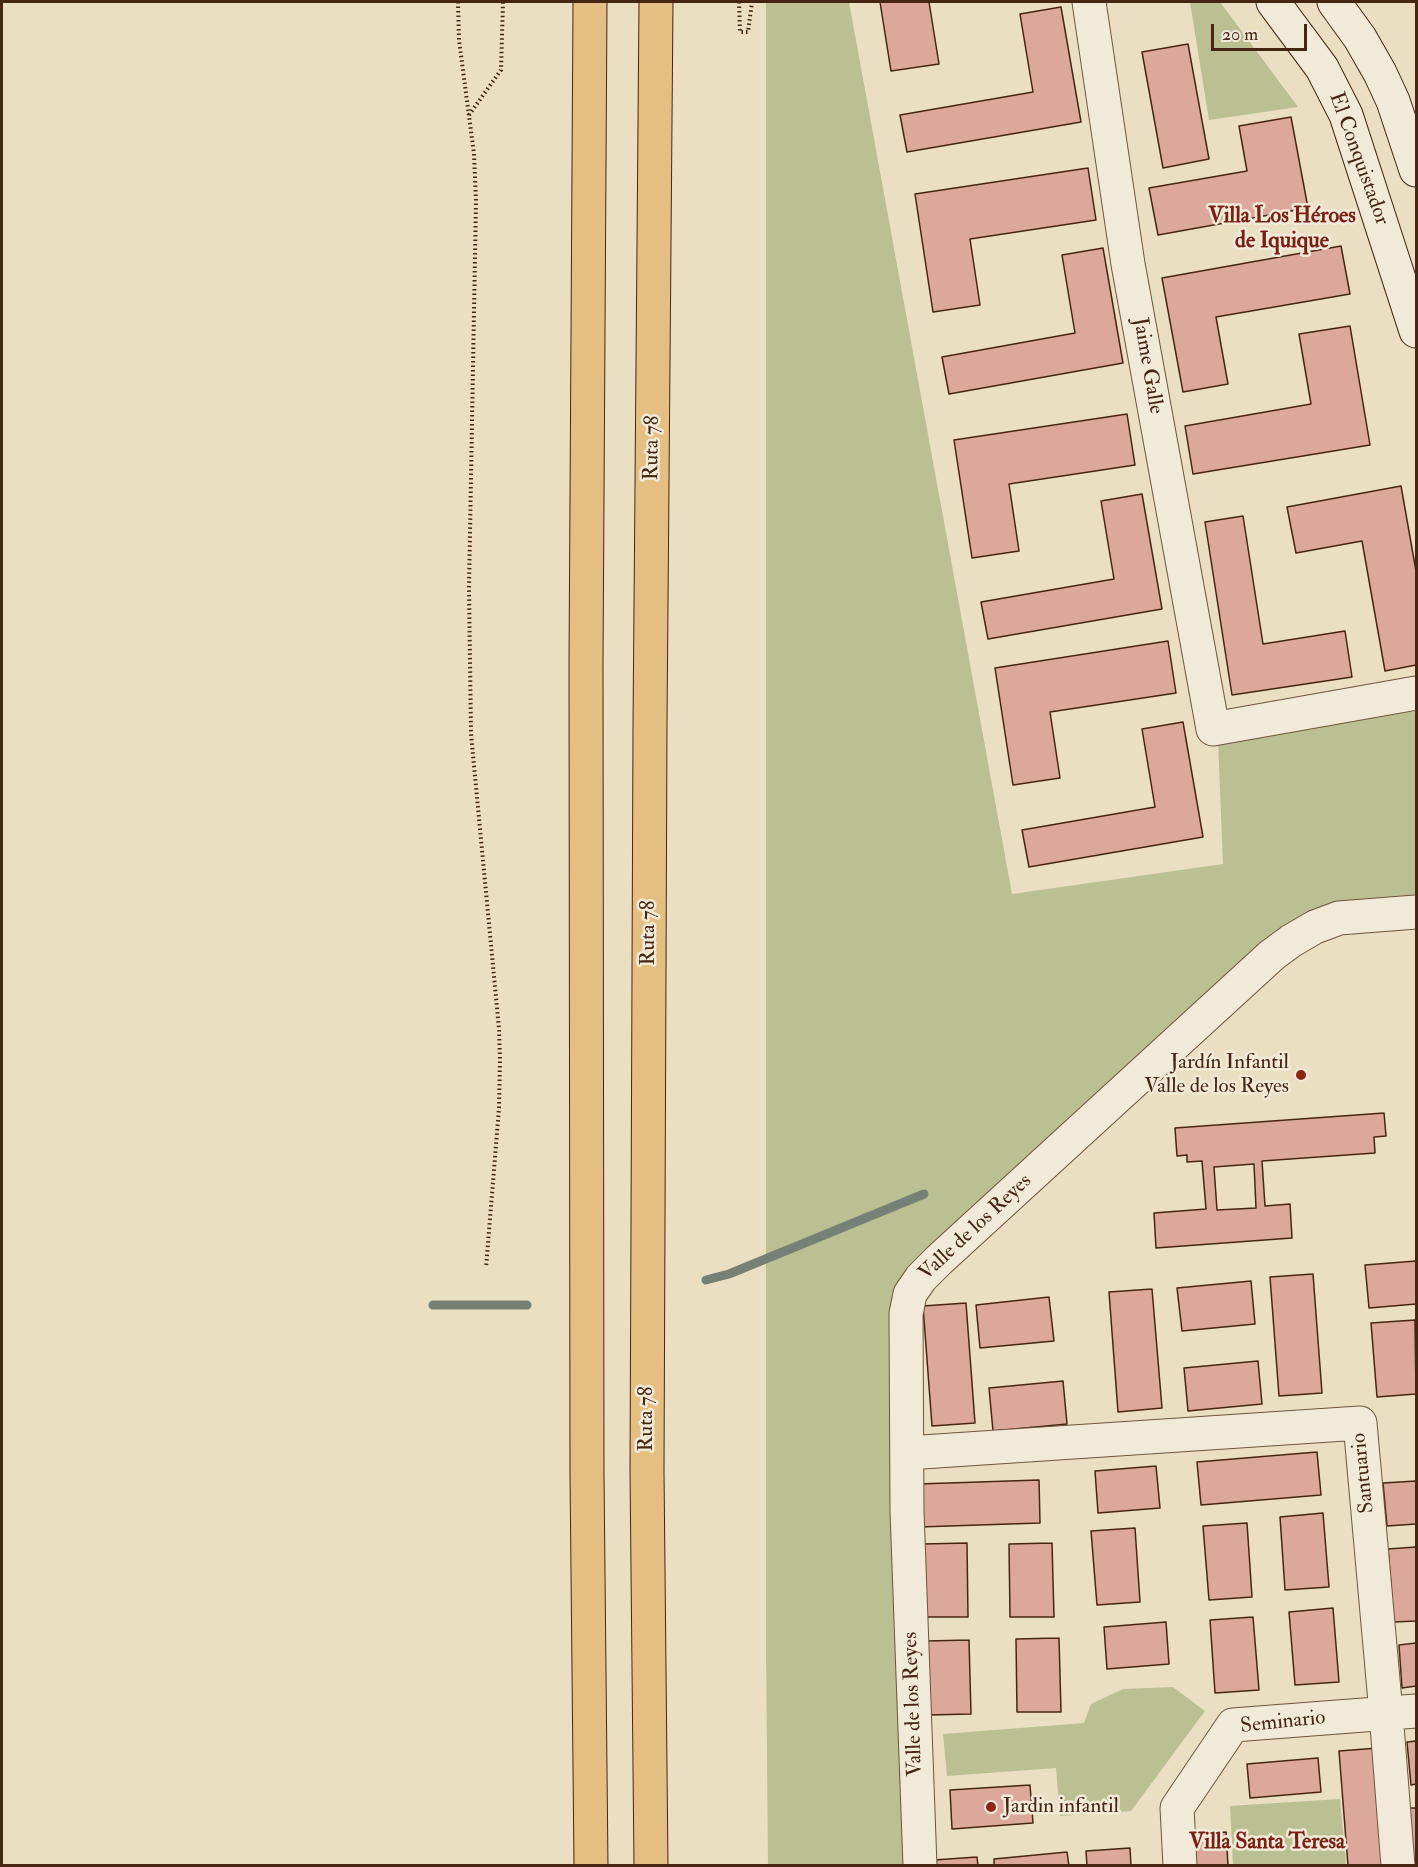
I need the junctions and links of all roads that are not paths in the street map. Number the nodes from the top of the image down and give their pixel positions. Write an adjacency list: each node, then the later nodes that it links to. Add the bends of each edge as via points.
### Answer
1 (590, 2): 12 (highway, via 586,783)
2 (656, 2): 13 (highway, Ruta 78, via 647,1435)
3 (1089, 2): 8 (street, Jaime Galle, via 1128,264 1213,729)
4 (1273, 2): 7 (street, El Conquistador, via 1322,68 1346,115)
5 (1334, 2): 6 (street, via 1380,73)
6 (1416, 170)
7 (1416, 331)
8 (1416, 693)
9 (1416, 912): 10 (street, Valle de los Reyes, via 1339,918 1316,927 1272,955 921,1278 910,1294 906,1314)
10 (907, 1454): 11 (street, Santuario, via 1360,1423); 14 (street, Valle de los Reyes)
11 (1401, 1712): 15 (street, Seminario, via 1233,1725 1177,1808); 16 (street, Santuario)
12 (591, 1866)
13 (651, 1866)
14 (920, 1866)
15 (1180, 1866)
16 (1398, 1866)

